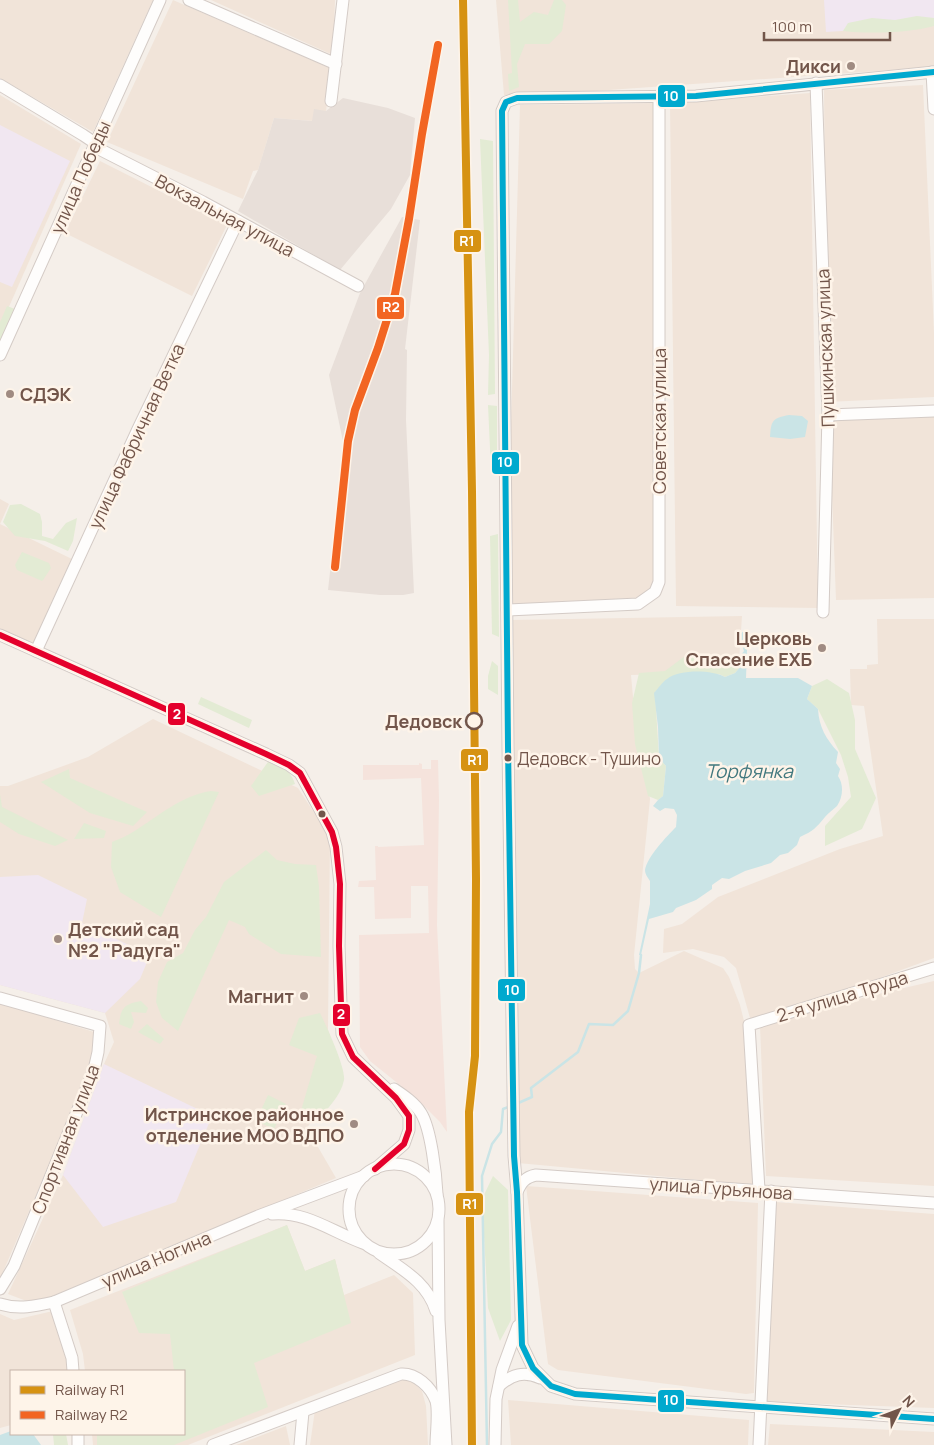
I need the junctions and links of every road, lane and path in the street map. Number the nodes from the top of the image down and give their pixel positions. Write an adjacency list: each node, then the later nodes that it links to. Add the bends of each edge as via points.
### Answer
1 (160, 0): 11 (street, улица Победы)
2 (189, 0): 4 (street)
3 (343, 0): 4 (street)
4 (336, 64): 9 (street)
5 (933, 72): 6 (street); 10 (street)
6 (816, 84): 8 (street); 16 (street, Пушкинская улица)
7 (0, 85): 11 (street, Вокзальная улица)
8 (659, 98): 17 (street, Советская улица, via 658,582 655,592 638,604); 17 (street, via 517,98 506,102 502,111)
9 (331, 101)
10 (934, 109)
11 (95, 143): 12 (street, Вокзальная улица, via 101,150); 14 (street, улица Победы)
12 (238, 221): 13 (street, Вокзальная улица); 20 (street, улица Фабричная Ветка)
13 (358, 286)
14 (0, 354)
15 (934, 411): 16 (street)
16 (828, 415): 18 (street, Пушкинская улица)
17 (507, 610): 28 (street)
18 (823, 612)
19 (0, 635): 20 (street)
20 (36, 651): 23 (street, via 289,765 300,773 332,832 339,868 342,1034 353,1057)
21 (934, 968): 26 (street, 2-я улица Труда, via 749,1025)
22 (0, 998): 35 (street, Спортивная улица, via 100,1026 94,1070 14,1266)
23 (378, 1079): 24 (street, via 396,1098 409,1116 410,1123 404,1144); 29 (street, via 420,1112 433,1160)
24 (375, 1169): 25 (street); 29 (street, via 393,1165 415,1170 432,1186)
25 (364, 1176): 31 (street, улица Ногина); 33 (street, via 351,1195 349,1210 352,1226)
26 (759, 1190): 27 (street, улица Гурьянова); 28 (street, улица Гурьянова, via 536,1175 525,1178)
27 (771, 1191): 30 (street, улица Гурьянова); 43 (street)
28 (517, 1192): 38 (street)
29 (438, 1201): 32 (street)
30 (934, 1203)
31 (258, 1216): 33 (street, via 301,1216); 36 (street, улица Ногина)
32 (438, 1216): 34 (street, via 428,1238 417,1248 402,1253); 39 (street)
33 (365, 1244): 34 (street)
34 (378, 1252): 39 (street, via 422,1284)
35 (0, 1289)
36 (54, 1302): 37 (street, улица Ногина, via 32,1307); 40 (street)
37 (0, 1304)
38 (520, 1309): 41 (street, via 522,1345 533,1368); 42 (street)
39 (439, 1320): 49 (street)
40 (73, 1370)
41 (548, 1383): 42 (street, via 526,1373 511,1376); 43 (street, via 575,1394)
42 (499, 1386): 50 (street, via 494,1412)
43 (762, 1407): 45 (street); 51 (street)
44 (303, 1412): 46 (street); 47 (street); 48 (street, via 401,1374 414,1375 436,1403)
45 (934, 1419)
46 (213, 1445)
47 (300, 1445)
48 (436, 1445)
49 (446, 1445)
50 (495, 1445)
51 (759, 1445)

